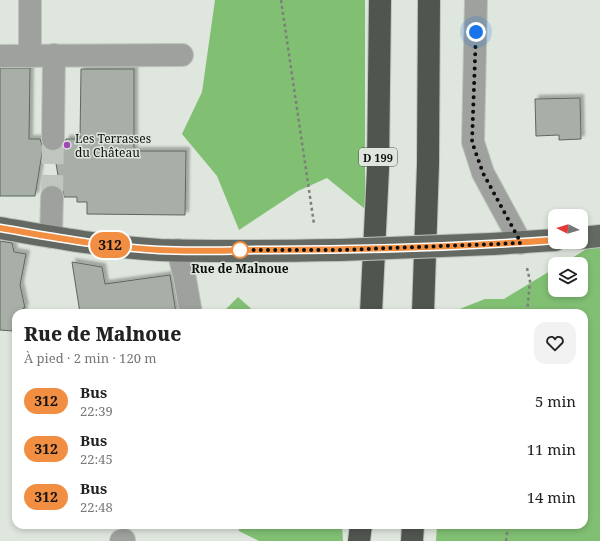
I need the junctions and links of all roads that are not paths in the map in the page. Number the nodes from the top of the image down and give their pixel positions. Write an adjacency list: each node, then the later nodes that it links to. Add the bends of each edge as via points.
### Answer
1 (30, 0): 5 (lane)
2 (380, 0): 19 (highway, D 199, via 378,169)
3 (429, 0): 20 (highway, via 428,164)
4 (476, 0): 16 (lane, via 472,142 483,173)
5 (30, 55): 6 (lane); 8 (lane)
6 (54, 55): 7 (lane); 9 (lane)
7 (182, 55)
8 (0, 56)
9 (53, 139)
10 (52, 196): 13 (lane)
11 (0, 228): 13 (main road)
12 (600, 236): 14 (main road)
13 (51, 237): 17 (main road, via 123,247)
14 (588, 237)
15 (548, 241): 16 (main road)
16 (521, 243): 17 (main road, bridge, via 340,250)
17 (178, 250): 18 (lane)
18 (190, 309)
19 (371, 309)
20 (423, 309)
21 (360, 529): 23 (highway)
22 (413, 529): 24 (highway)
23 (359, 541)
24 (412, 541)

